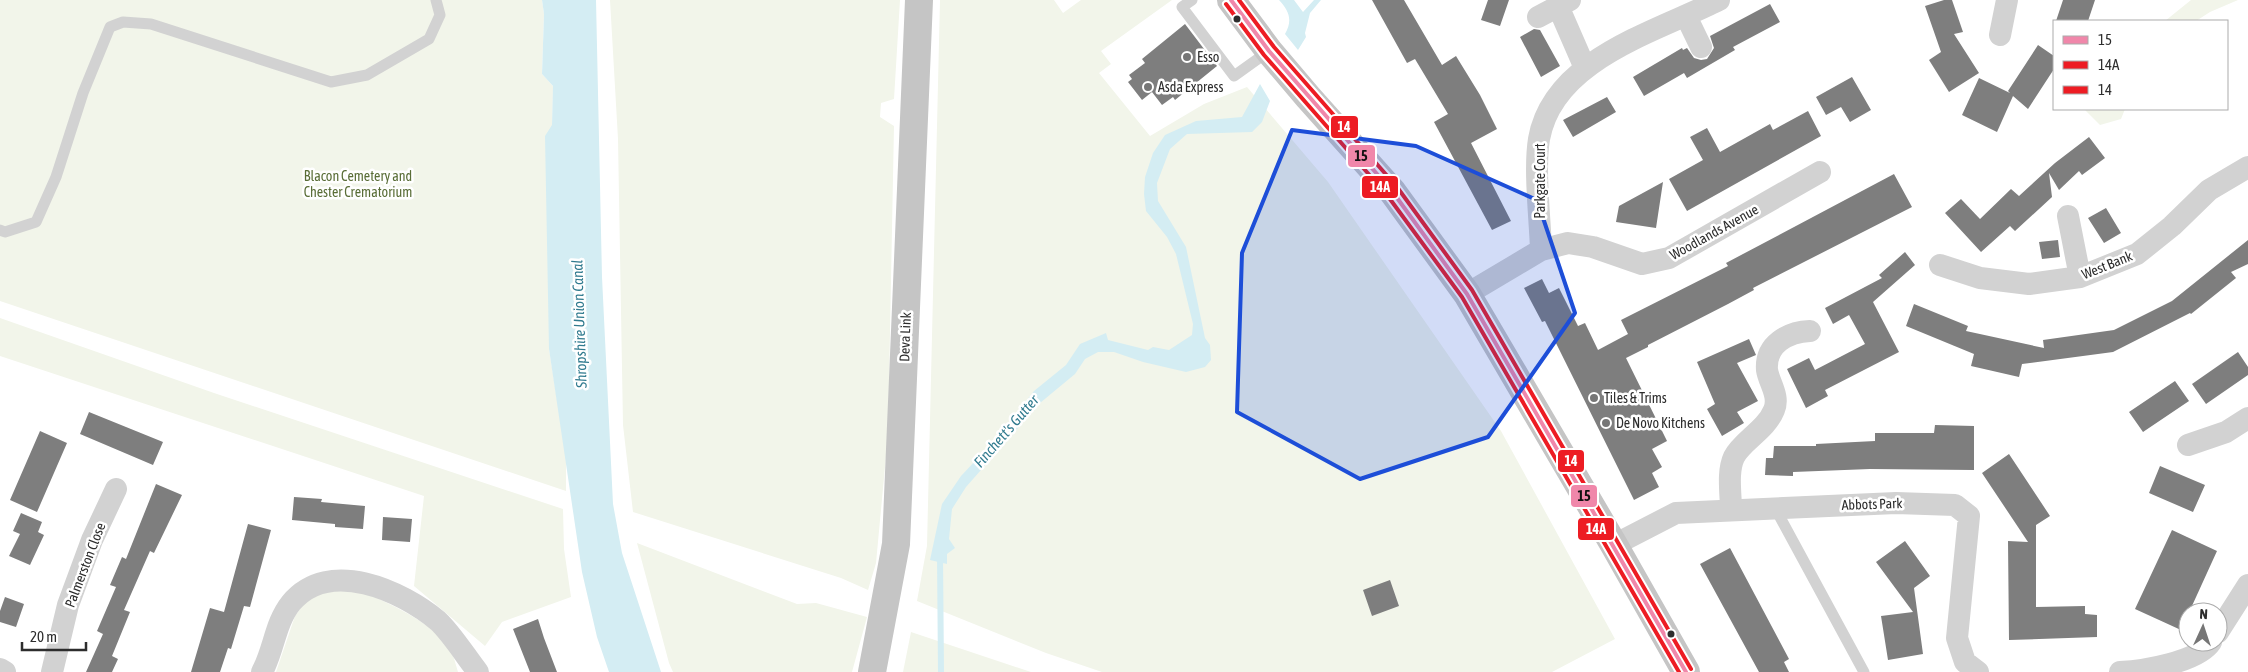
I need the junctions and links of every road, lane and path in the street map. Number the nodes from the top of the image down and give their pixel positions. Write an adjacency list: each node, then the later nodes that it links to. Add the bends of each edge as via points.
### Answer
1 (436, 0): 16 (lane, via 440,14 429,39 367,75 331,82 151,24 123,22 110,27 82,93 56,177 36,222 5,232)
2 (919, 0): 36 (main road, Deva Link, via 896,544)
3 (1192, 0): 11 (lane, via 1182,7 1234,76)
4 (1230, 0): 11 (main road)
5 (1719, 0): 8 (street, Parkgate Court)
6 (2007, 0): 9 (street)
7 (1555, 8): 12 (street)
8 (1686, 16): 10 (street); 12 (street, Parkgate Court, via 1636,38)
9 (2000, 35)
10 (1701, 47)
11 (1269, 51): 20 (main road, via 1392,191)
12 (1585, 68): 17 (street, Parkgate Court, via 1565,86 1546,112 1539,140)
13 (2248, 167): 19 (street, West Bank, via 2209,190 2137,254)
14 (1820, 172): 17 (street, Woodlands Avenue, via 1669,258 1655,262 1642,264 1594,246 1568,243)
15 (2068, 216): 19 (street)
16 (0, 230)
17 (1541, 250): 20 (street, Woodlands Avenue)
18 (1940, 265): 19 (street, West Bank, via 1980,278 2029,284)
19 (2080, 277)
20 (1466, 294): 27 (main road)
21 (1810, 331): 26 (street, via 1781,339 1768,357 1767,370 1775,395 1775,408 1768,421 1734,456)
22 (2248, 418): 23 (street, via 2226,432)
23 (2188, 445)
24 (116, 489): 33 (street, Palmerston Close, via 92,540 68,605)
25 (1775, 508): 26 (street, Abbots Park); 38 (lane); 39 (street, Abbots Park, via 1896,503 1954,505 1969,516 1957,638 1965,662)
26 (1731, 510): 27 (street, Abbots Park, via 1676,513)
27 (1614, 545): 37 (main road)
28 (2248, 585): 29 (street)
29 (2228, 616)
30 (2198, 652): 40 (street, via 2142,671)
31 (0, 669): 32 (street)
32 (5, 672)
33 (52, 672)
34 (262, 672): 35 (street, via 277,628 292,602 308,589 329,581 350,580 372,584 405,599 439,622)
35 (478, 672)
36 (872, 672)
37 (1686, 672)
38 (1864, 672)
39 (1978, 672)
40 (2120, 672)

